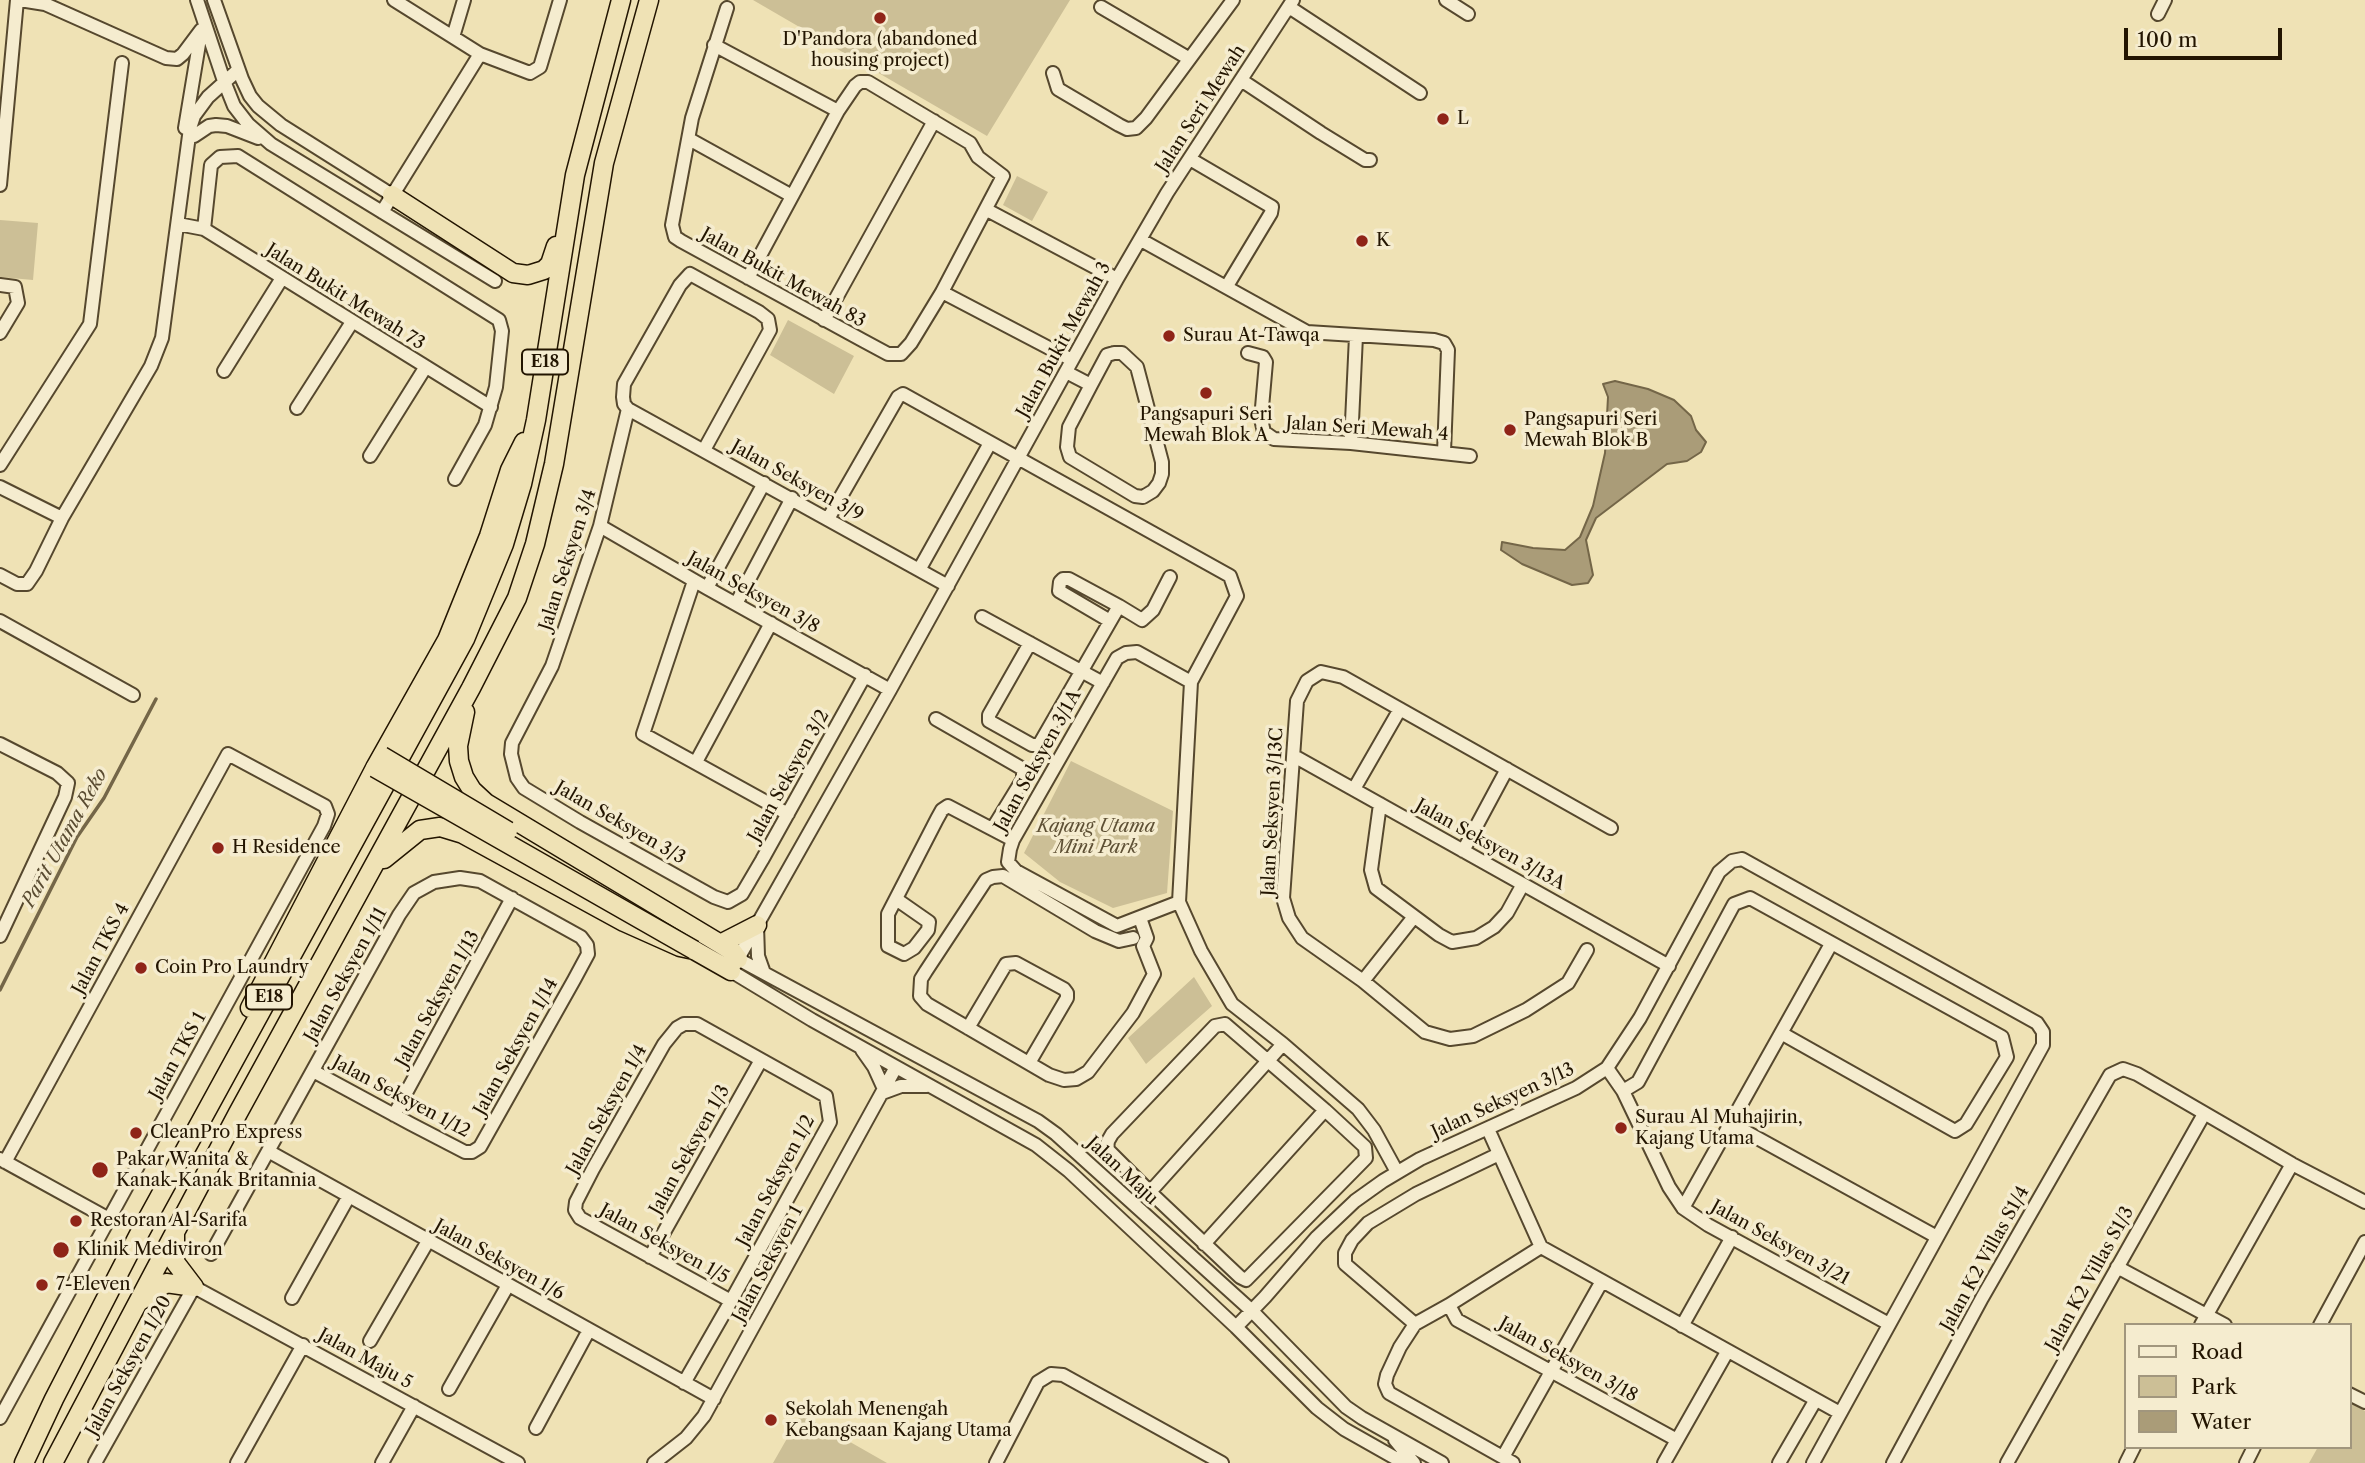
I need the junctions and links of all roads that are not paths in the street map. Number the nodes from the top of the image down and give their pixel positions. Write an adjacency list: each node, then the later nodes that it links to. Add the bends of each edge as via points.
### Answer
1 (19, 0): 17 (street, via 45,4 166,58 177,59); 37 (street)
2 (214, 0): 24 (street)
3 (394, 0): 18 (street)
4 (464, 0): 18 (street)
5 (560, 0): 20 (street, via 540,67 530,73)
6 (621, 0): 36 (highway, E18)
7 (649, 0): 97 (highway, E18, via 604,163 554,464 535,544 517,598)
8 (1233, 0): 21 (street)
9 (1446, 0): 15 (street)
10 (2165, 0): 16 (street)
11 (1291, 3): 25 (street, Jalan Seri Mewah); 27 (street)
12 (199, 5): 17 (street); 26 (street)
13 (1101, 6): 21 (street)
14 (727, 8): 19 (street, Jalan Bukit Mewah 83)
15 (1468, 14)
16 (2158, 14)
17 (201, 30): 35 (street, via 182,144)
18 (453, 37): 20 (street)
19 (715, 45): 28 (street); 30 (street, Jalan Bukit Mewah 83)
20 (480, 54): 38 (street)
21 (1188, 58): 23 (street, via 1146,118 1136,128 1127,129 1058,89)
22 (122, 63): 72 (street, via 90,324)
23 (1053, 72)
24 (240, 75): 26 (street); 38 (street, via 267,115)
25 (1241, 80): 33 (street, Jalan Seri Mewah); 34 (street)
26 (225, 85): 31 (street, via 208,97 194,116); 32 (street, via 241,116)
27 (1420, 93)
28 (838, 111): 29 (street, via 855,86 868,82); 39 (street)
29 (934, 121): 40 (street, via 970,143 978,157 1001,173); 52 (street)
30 (689, 139): 39 (street); 46 (street, Jalan Bukit Mewah 83, via 673,233)
31 (191, 141): 32 (street, via 209,126 227,126); 35 (street)
32 (271, 144): 41 (street)
33 (1190, 159): 44 (street, Jalan Seri Mewah); 50 (street, via 1272,206)
34 (1370, 160)
35 (186, 166): 42 (street)
36 (575, 175): 38 (highway, via 550,264 527,275 513,273); 64 (highway, E18)
37 (0, 185)
38 (392, 195): 41 (street)
39 (792, 196): 46 (street)
40 (987, 210): 47 (street); 51 (street)
41 (382, 212): 48 (street)
42 (178, 224): 43 (street, Jalan Bukit Mewah 73); 77 (street, via 162,338 155,357)
43 (204, 229): 45 (street, Jalan Bukit Mewah 73); 61 (street, via 211,165 220,157 238,156 499,320 502,331)
44 (1141, 240): 47 (street, Jalan Bukit Mewah 3); 50 (street)
45 (282, 278): 53 (street, Jalan Bukit Mewah 73); 59 (street)
46 (748, 278): 52 (street, Jalan Bukit Mewah 83)
47 (1117, 279): 57 (street, Jalan Bukit Mewah 3)
48 (495, 281)
49 (0, 285): 54 (street, via 15,287 18,303)
50 (1227, 286): 55 (street, via 1307,332)
51 (942, 292): 52 (street, Jalan Bukit Mewah 83, via 901,354 888,354); 57 (street)
52 (824, 320)
53 (352, 322): 58 (street, Jalan Bukit Mewah 73); 62 (street)
54 (0, 333)
55 (1356, 336): 66 (street); 68 (street, via 1444,343 1448,350)
56 (1248, 353): 66 (street, Jalan Seri Mewah 4, via 1266,362 1264,432 1274,439)
57 (1069, 366): 60 (street); 71 (street, Jalan Bukit Mewah 3)
58 (425, 368): 61 (street, Jalan Bukit Mewah 73); 69 (street)
59 (224, 371)
60 (1091, 385): 60 (street, via 1107,355 1122,353 1137,367 1162,462 1159,483 1143,497 1070,457 1069,427)
61 (491, 407): 73 (street)
62 (297, 408)
63 (628, 409): 67 (street, Jalan Seksyen 3/9); 67 (street, Jalan Seksyen 3/4, via 624,384 690,274 768,319 770,330); 79 (street, Jalan Seksyen 3/4)
64 (536, 420): 106 (highway, via 510,470 447,640); 155 (highway, E18, via 504,544 465,639)
65 (990, 443): 71 (street); 78 (street, via 903,394); 80 (street)
66 (1350, 443): 68 (street, Jalan Seri Mewah 4)
67 (704, 450): 74 (street, Jalan Seksyen 3/9)
68 (1444, 452): 70 (street, Jalan Seri Mewah 4)
69 (370, 456)
70 (1470, 456)
71 (1018, 459): 84 (street, Jalan Bukit Mewah 3); 96 (street, via 1230,576 1237,596)
72 (0, 465)
73 (455, 479)
74 (764, 483): 76 (street, Jalan Seksyen 3/9); 85 (street)
75 (0, 487): 77 (street)
76 (792, 498): 78 (street, Jalan Seksyen 3/9); 86 (street)
77 (62, 518): 81 (street, via 27,584)
78 (828, 519): 80 (street, Jalan Seksyen 3/9)
79 (600, 526): 83 (street, Jalan Seksyen 3/8); 102 (street, Jalan Seksyen 3/4, via 552,666)
80 (919, 570): 84 (street, Jalan Seksyen 3/9)
81 (0, 575)
82 (1170, 577): 87 (street, via 1153,610 1142,620)
83 (694, 581): 85 (street, Jalan Seksyen 3/8); 107 (street, via 643,734)
84 (948, 586): 98 (street, Jalan Bukit Mewah 3)
85 (706, 588): 86 (street, Jalan Seksyen 3/8)
86 (736, 604): 91 (street, Jalan Seksyen 3/8)
87 (1119, 606): 90 (street); 90 (street, via 1069,579 1060,582 1059,591)
88 (982, 617): 92 (street)
89 (0, 621): 99 (street)
90 (1110, 621): 93 (street)
91 (771, 623): 94 (street, Jalan Seksyen 3/8); 107 (street)
92 (1030, 643): 93 (street); 93 (street, via 989,720 1032,745 1044,740)
93 (1083, 672): 95 (street)
94 (865, 675): 98 (street, Jalan Seksyen 3/8); 111 (street, Jalan Seksyen 3/2)
95 (1103, 682): 96 (street, Jalan Seksyen 3/1A, via 1117,657 1137,652); 114 (street, Jalan Seksyen 3/1A)
96 (1191, 682): 121 (street)
97 (471, 688): 116 (highway, E18); 127 (highway, via 457,747 472,790 486,803)
98 (890, 690): 124 (street, Jalan Bukit Mewah 3)
99 (133, 695)
100 (1400, 709): 105 (street, Jalan Seksyen 3/13C, via 1343,677 1321,672 1307,681 1297,701); 108 (street, Jalan Seksyen 3/13C); 109 (street)
101 (936, 719): 112 (street, via 1023,769 1023,779)
102 (512, 743): 118 (street, Jalan Seksyen 3/3, via 513,767 524,788 715,897 728,902)
103 (0, 744): 125 (street, via 68,783)
104 (228, 754): 161 (street, Jalan TKS 4); 169 (street, Jalan TKS 1, via 324,806 328,814)
105 (1294, 756): 109 (street, Jalan Seksyen 3/13A); 135 (street, Jalan Seksyen 3/13C, via 1283,898 1289,918 1302,938)
106 (378, 762): 129 (highway, bridge); 132 (highway, bridge); 155 (highway, via 203,1097)
107 (696, 762): 111 (street)
108 (1507, 769): 113 (street, Jalan Seksyen 3/13C); 115 (street)
109 (1354, 789): 110 (street, Jalan Seksyen 3/13A)
110 (1380, 804): 115 (street, Jalan Seksyen 3/13A); 122 (street, via 1373,881)
111 (788, 814): 118 (street, Jalan Seksyen 3/2)
112 (993, 828): 114 (street); 120 (street, via 948,806 942,810)
113 (1611, 828)
114 (1013, 840): 123 (street, Jalan Seksyen 3/1A, via 1008,862 1016,870 1117,926)
115 (1463, 851): 117 (street, Jalan Seksyen 3/13A)
116 (365, 884): 129 (highway, via 403,842 420,830 440,827 463,834 624,922); 170 (highway, E18)
117 (1522, 884): 122 (street, via 1507,913 1476,938 1452,942); 133 (street, Jalan Seksyen 3/13A)
118 (742, 894)
119 (512, 898): 131 (street, Jalan Seksyen 1/11, via 581,937); 148 (street, Jalan Seksyen 1/11, via 480,881 460,878 434,882 414,893); 154 (street, Jalan Seksyen 1/13)
120 (897, 899)
121 (1179, 902): 123 (street); 140 (street, via 1232,1004)
122 (1413, 918): 135 (street)
123 (1134, 920): 126 (street)
124 (757, 925): 127 (highway); 132 (street, Jalan Bukit Mewah 3); 134 (street, via 758,957)
125 (0, 936)
126 (1138, 942): 137 (street, via 1119,941 1095,931 1003,876 986,880 920,987 927,1004); 144 (street, via 1154,974 1133,1013 1088,1072 1064,1080)
127 (720, 944): 132 (highway, via 732,951)
128 (1831, 944): 138 (street); 138 (street, via 2002,1037 2007,1058 1966,1124 1955,1131); 151 (street, via 1750,898 1734,904 1638,1082)
129 (694, 950): 132 (highway)
130 (1587, 950): 135 (street, Jalan Seksyen 3/13C, via 1568,983 1473,1036 1450,1039 1425,1032)
131 (587, 954): 159 (street, Jalan Seksyen 1/14, via 480,1147)
132 (735, 965): 134 (street, Jalan Maju); 141 (street, Jalan Maju)
133 (1669, 966): 147 (street, Jalan Seksyen 3/13); 172 (street, Jalan Seksyen 3/13, via 1719,872 1732,860 1742,859 2037,1023 2043,1045)
134 (764, 973): 139 (street, Jalan Maju)
135 (1363, 981)
136 (684, 1024): 142 (street, Jalan Seksyen 1/2, via 697,1024); 168 (street, Jalan Seksyen 1/4, via 664,1044 587,1180 576,1202)
137 (968, 1028): 144 (street); 144 (street, via 1006,964 1016,963 1064,989 1067,998)
138 (1780, 1033): 156 (street)
139 (883, 1038): 145 (street); 146 (street, Jalan Maju)
140 (1283, 1044): 143 (street); 163 (street, via 1358,1109)
141 (860, 1047): 145 (street, Jalan Maju); 150 (street)
142 (761, 1060): 178 (street, Jalan Seksyen 1/3); 186 (street, Jalan Seksyen 1/2, via 826,1096 830,1122)
143 (1268, 1062): 152 (street); 164 (street); 164 (street, via 1225,1024 1215,1026 1112,1134 1107,1149)
144 (1029, 1063)
145 (896, 1067): 146 (street); 149 (street, Jalan Maju); 150 (street, Jalan Seksyen 1)
146 (939, 1068): 183 (street, Jalan Maju, via 1056,1134)
147 (1607, 1068): 151 (street, Jalan Seksyen 3/21); 157 (street, Jalan Seksyen 3/13, via 1576,1088)
148 (313, 1071): 154 (street, Jalan Seksyen 1/12); 158 (street, Jalan Seksyen 1/11)
149 (931, 1086): 150 (street); 196 (street, Jalan Maju, via 1036,1145 1069,1171)
150 (883, 1091): 204 (street, Jalan Seksyen 1)
151 (1623, 1091): 167 (street, Jalan Seksyen 3/21)
152 (1325, 1110): 175 (street); 175 (street, via 1365,1147 1366,1158 1246,1280)
153 (2204, 1114): 162 (street); 179 (street, Jalan K2 Villas S1/3); 230 (street, Jalan K2 Villas S1/4, via 2137,1074 2123,1069 2110,1075)
154 (394, 1115): 159 (street, Jalan Seksyen 1/12)
155 (200, 1122): 214 (highway, E18)
156 (1730, 1123): 167 (street); 172 (street)
157 (1488, 1129): 160 (street); 163 (street, Jalan Seksyen 3/13)
158 (268, 1152): 165 (street, Jalan Seksyen 1/6); 177 (street, Jalan Seksyen 1/11)
159 (472, 1152)
160 (1499, 1154): 176 (street); 193 (street, via 1368,1223 1345,1253 1345,1264)
161 (2, 1160): 169 (street)
162 (2291, 1164): 166 (street); 190 (street)
163 (1397, 1172): 184 (street, Jalan Seksyen 3/13, via 1317,1237)
164 (1150, 1192): 175 (street)
165 (349, 1196): 173 (street, Jalan Seksyen 1/6); 185 (street)
166 (2365, 1202)
167 (1683, 1208): 171 (street, Jalan Seksyen 3/21)
168 (580, 1218): 178 (street, Jalan Seksyen 1/5)
169 (108, 1219): 208 (street, Jalan TKS 1)
170 (175, 1231): 182 (highway, via 175,1262); 187 (highway, E18)
171 (1732, 1237): 194 (street, Jalan Seksyen 3/21); 195 (street)
172 (1937, 1237): 194 (street)
173 (428, 1241): 181 (street, Jalan Seksyen 1/6); 198 (street)
174 (2365, 1242): 192 (street)
175 (1204, 1244)
176 (1541, 1247): 180 (street); 188 (street)
177 (211, 1254)
178 (650, 1257): 186 (street, Jalan Seksyen 1/5)
179 (2117, 1267): 190 (street); 231 (street, Jalan K2 Villas S1/3)
180 (1602, 1281): 195 (street); 201 (street)
181 (508, 1285): 197 (street, Jalan Seksyen 1/6); 203 (street)
182 (194, 1286): 187 (highway, via 166,1283); 199 (street, Jalan Maju 5); 216 (street, Jalan Seksyen 1/20)
183 (1232, 1293): 184 (street); 189 (street, Jalan Maju)
184 (1265, 1297): 189 (street, Jalan Seksyen 3/13); 191 (street)
185 (292, 1298)
186 (731, 1301): 202 (street, Jalan Seksyen 1/2)
187 (136, 1303): 215 (highway, E18)
188 (1449, 1305): 193 (street); 201 (street, Jalan Seksyen 3/18, via 1457,1320)
189 (1252, 1311): 191 (street, Jalan Maju); 196 (street, Jalan Seksyen 3/13)
190 (2204, 1320)
191 (1262, 1322): 210 (street, Jalan Maju, via 1332,1394)
192 (2321, 1323)
193 (1415, 1324): 213 (street, via 1387,1375 1389,1393)
194 (1889, 1324): 207 (street)
195 (1682, 1326): 200 (street)
196 (1236, 1327): 212 (street, Jalan Maju, via 1317,1408)
197 (589, 1330): 202 (street, Jalan Seksyen 1/6); 209 (street)
198 (370, 1341)
199 (303, 1345): 206 (street, Jalan Maju 5); 217 (street)
200 (1727, 1352): 205 (street); 211 (street)
201 (1552, 1370): 211 (street, Jalan Seksyen 3/18); 213 (street)
202 (684, 1384): 204 (street, Jalan Seksyen 1/6)
203 (449, 1389)
204 (714, 1399): 220 (street, Jalan Seksyen 1, via 686,1438)
205 (1815, 1401): 207 (street); 228 (street)
206 (414, 1406): 218 (street); 219 (street, Jalan Maju 5)
207 (1840, 1413): 229 (street)
208 (0, 1418)
209 (536, 1428)
210 (1390, 1434): 225 (street); 226 (street, Jalan Maju)
211 (1677, 1440): 227 (street)
212 (1378, 1448): 223 (street); 224 (street, Jalan Maju)
213 (1508, 1460)
214 (24, 1463)
215 (53, 1463)
216 (95, 1463)
217 (237, 1463)
218 (382, 1463)
219 (517, 1463)
220 (654, 1463)
221 (996, 1463): 222 (street, via 1038,1382 1051,1374 1063,1375)
222 (1222, 1463)
223 (1388, 1463)
224 (1404, 1463)
225 (1414, 1463)
226 (1442, 1463)
227 (1664, 1463)
228 (1779, 1463)
229 (1813, 1463)
230 (1893, 1463)
231 (2007, 1463)

